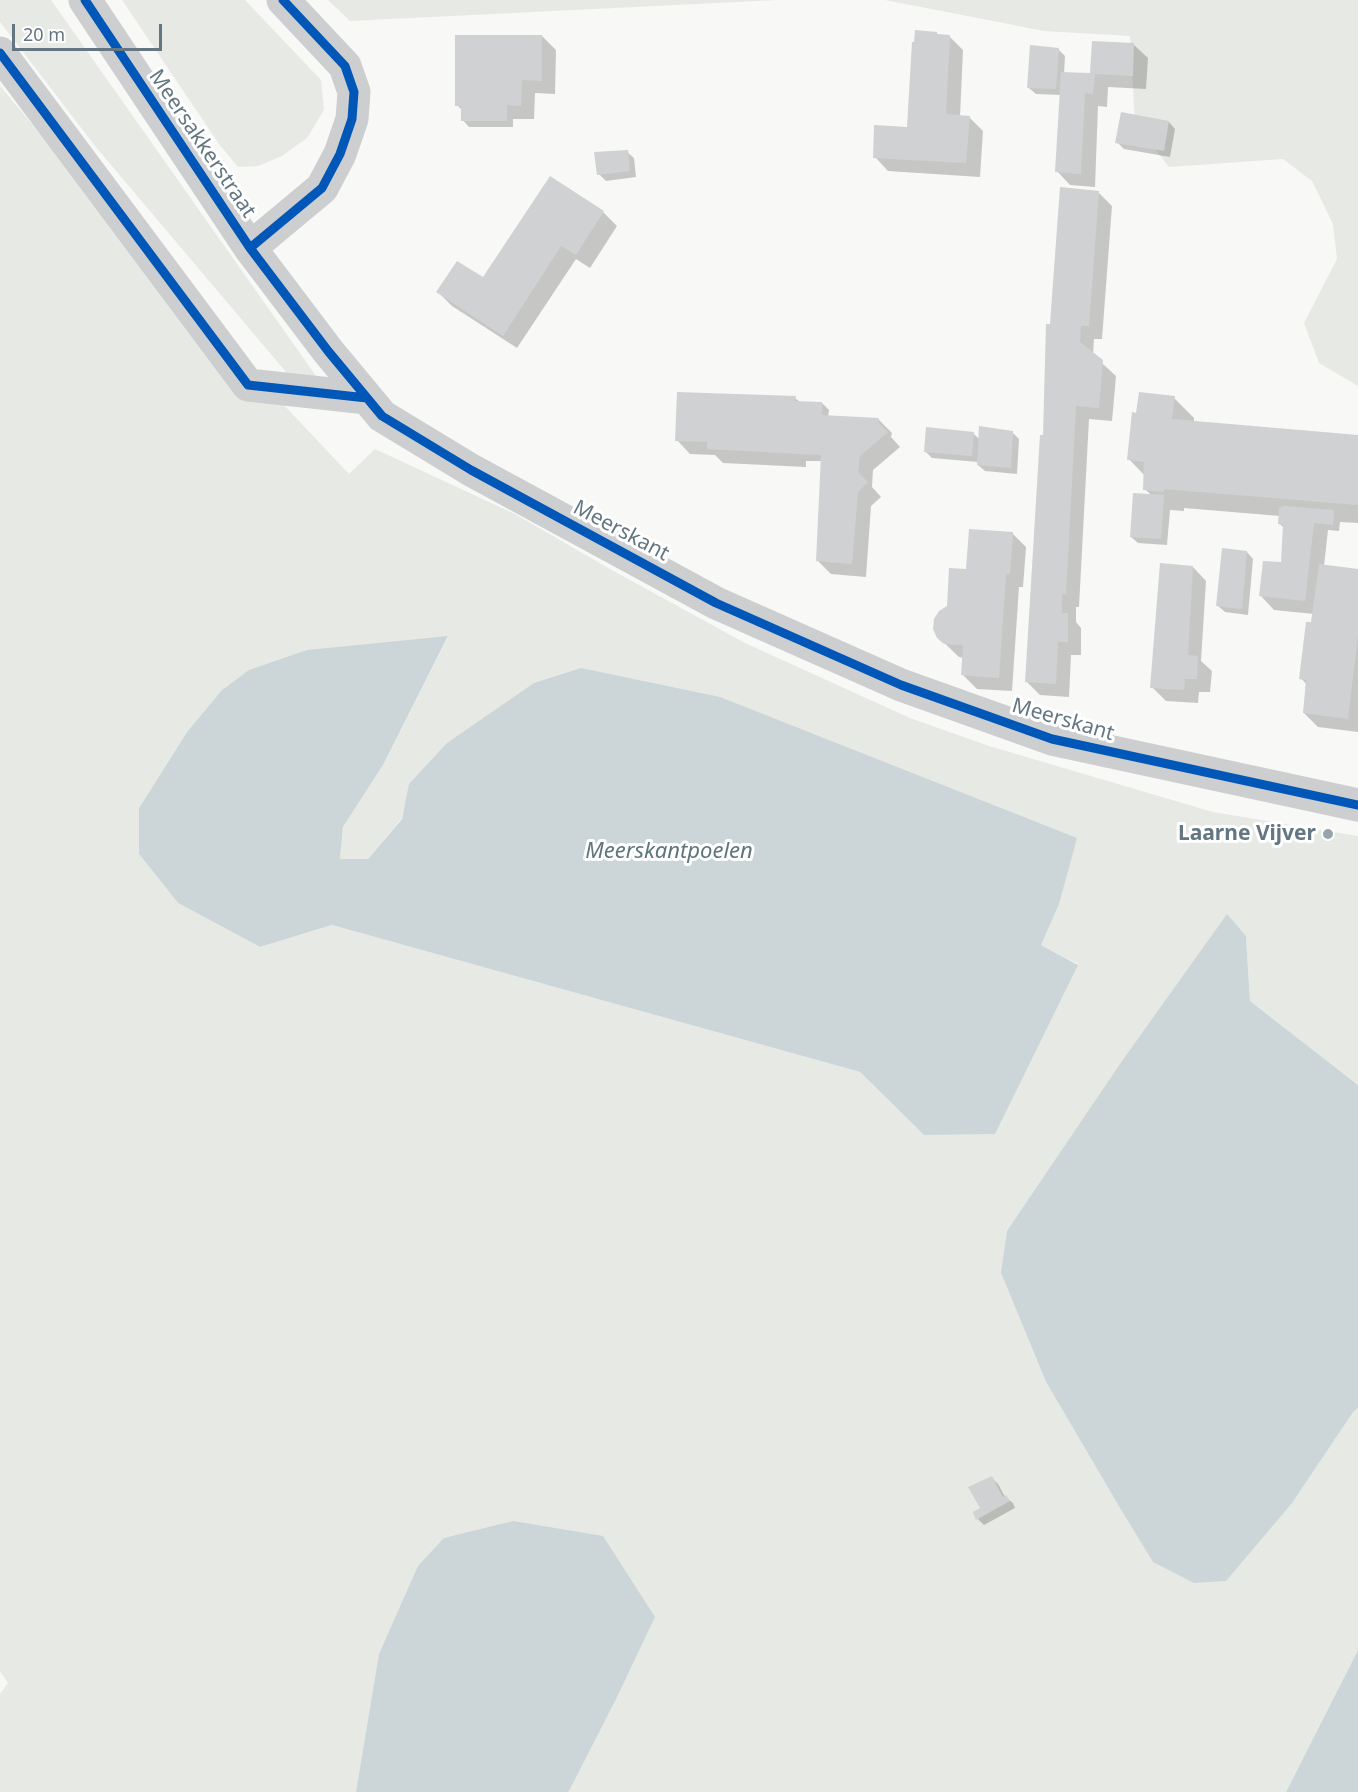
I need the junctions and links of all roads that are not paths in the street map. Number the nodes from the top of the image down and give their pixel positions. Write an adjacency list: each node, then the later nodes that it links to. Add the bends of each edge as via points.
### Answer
1 (85, 0): 4 (street, Meersakkerstraat)
2 (283, 0): 4 (street, via 345,66 354,92 352,119 322,188)
3 (0, 53): 5 (street, via 248,385)
4 (250, 248): 5 (street, Meerskant)
5 (367, 398): 6 (street, Meerskant, via 382,416 471,470 706,598 901,685 1052,740)
6 (1358, 805)

